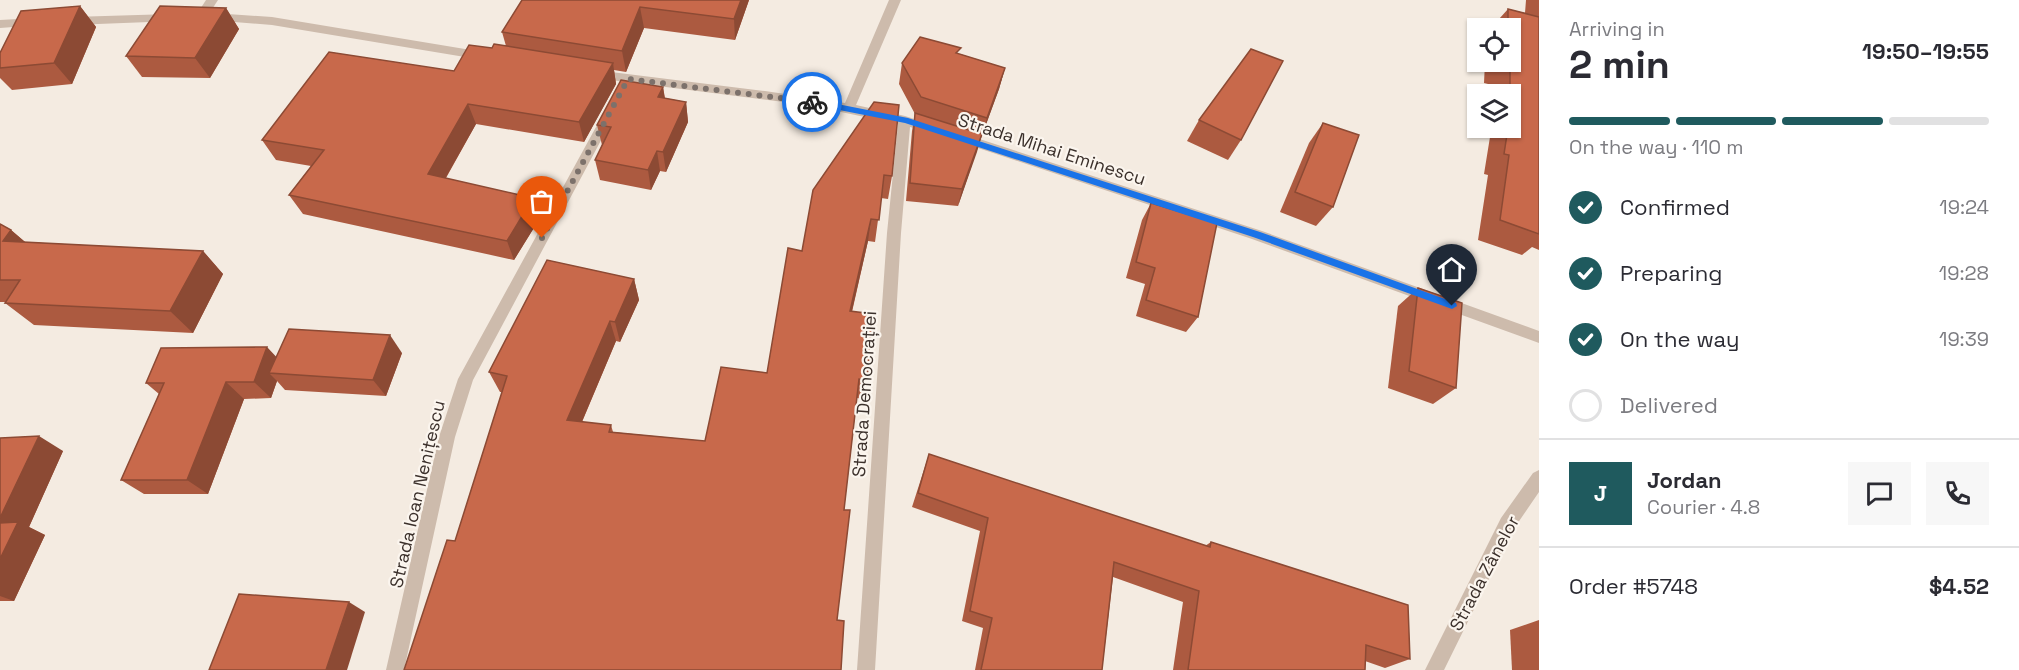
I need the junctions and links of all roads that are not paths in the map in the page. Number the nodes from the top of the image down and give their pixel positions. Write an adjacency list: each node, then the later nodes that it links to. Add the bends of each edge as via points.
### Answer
1 (212, 0): 3 (street)
2 (895, 0): 8 (street)
3 (201, 17): 4 (street); 5 (street, via 272,21)
4 (0, 24)
5 (495, 58)
6 (586, 72): 7 (street, Strada Mihai Eminescu)
7 (623, 89): 8 (street, Strada Mihai Eminescu); 12 (street, Strada Ioan Nenițescu, via 466,379 447,437)
8 (849, 108): 9 (street, Strada Mihai Eminescu)
9 (905, 120): 10 (street, Strada Mihai Eminescu, via 1257,235); 13 (street, Strada Democrației)
10 (1539, 337)
11 (1539, 478): 14 (street, Strada Zânelor, via 1507,524)
12 (395, 670)
13 (866, 670)
14 (1434, 670)

